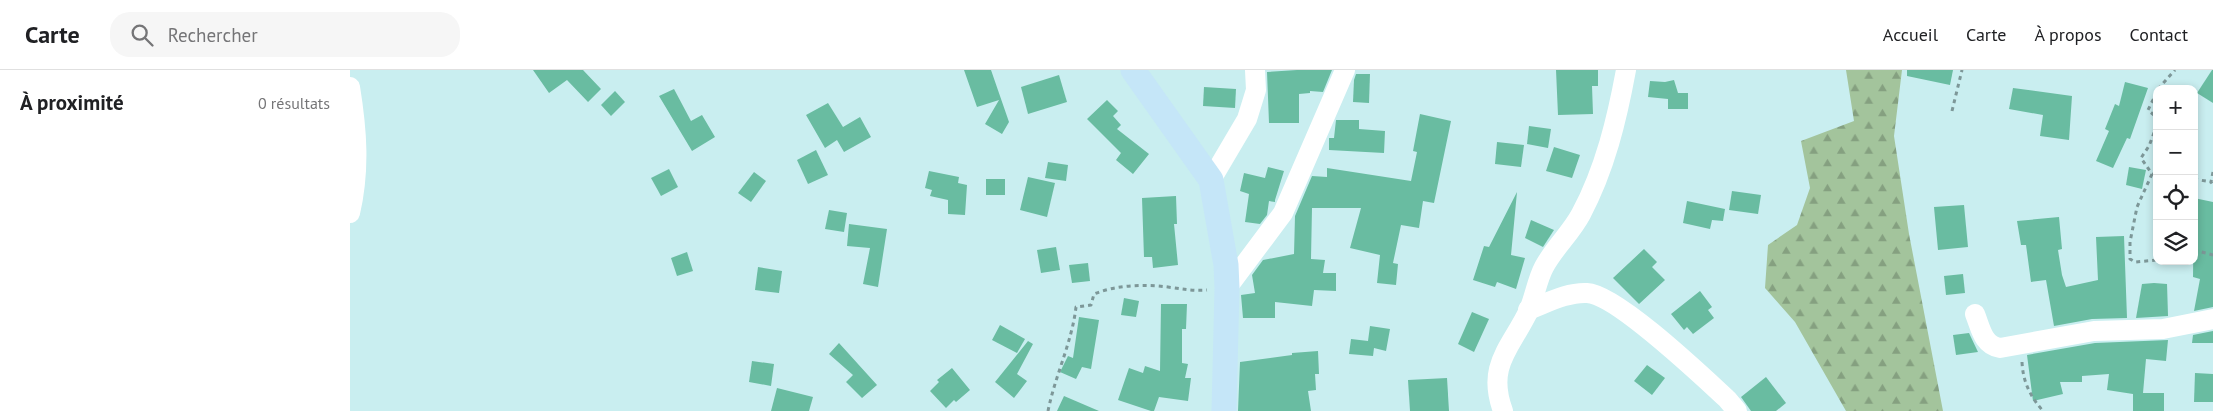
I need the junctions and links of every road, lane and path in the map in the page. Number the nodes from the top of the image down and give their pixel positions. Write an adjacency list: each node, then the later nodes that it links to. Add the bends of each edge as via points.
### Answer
1 (1133, 70): 15 (main road)
2 (1255, 70): 15 (street, via 1256,90 1250,113)
3 (1345, 70): 22 (street, via 1283,213)
4 (1626, 70): 23 (street, via 1601,168 1581,216 1544,267)
5 (1962, 70): 10 (path)
6 (2175, 70): 7 (path)
7 (2162, 85)
8 (350, 87): 18 (street, via 355,119 357,182)
9 (2153, 100): 11 (path, via 2148,110)
10 (1952, 111)
11 (2153, 114)
12 (2155, 130): 14 (path, via 2141,158)
13 (2213, 172): 17 (path)
14 (2152, 174): 21 (path, via 2137,207 2130,259 2135,262)
15 (1211, 180): 22 (main road)
16 (2198, 180): 17 (path)
17 (2212, 184)
18 (350, 213)
19 (2198, 251): 20 (path)
20 (2213, 255)
21 (2153, 260)
22 (1227, 288): 27 (path, via 1192,291 1167,287 1110,288 1094,294 1091,305 1076,307); 28 (main road)
23 (1528, 310): 29 (street, via 1502,357 1496,380); 30 (street, via 1571,294 1589,293 1606,299 1657,336)
24 (1975, 314): 26 (street, via 1986,341 1993,346 2000,348)
25 (2213, 319): 26 (street, via 2164,330 2094,331)
26 (2019, 344): 31 (path, via 2023,377 2030,394)
27 (1048, 411)
28 (1224, 411)
29 (1504, 411)
30 (1737, 411)
31 (2043, 411)

